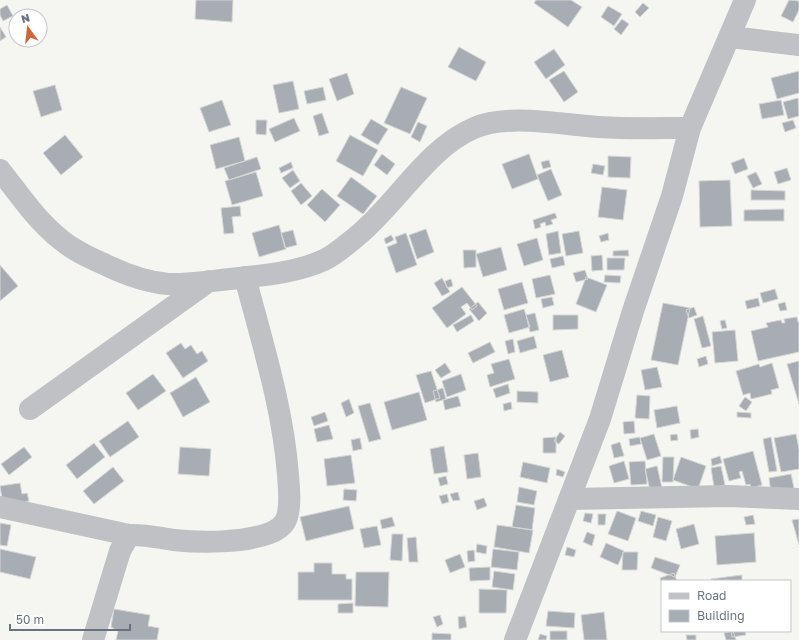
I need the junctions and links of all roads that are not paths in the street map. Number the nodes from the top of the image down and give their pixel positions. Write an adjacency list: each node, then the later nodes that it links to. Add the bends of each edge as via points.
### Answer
1 (745, 0): 2 (street)
2 (730, 38): 3 (street); 4 (street)
3 (799, 45)
4 (690, 128): 6 (street, via 600,127 531,120 498,122 476,127 456,136 427,163 383,212 325,260 282,272); 9 (street, via 672,196 600,419)
5 (0, 170): 7 (street, via 44,225 80,253 128,275 148,281 170,284)
6 (245, 277): 7 (street); 12 (street, via 282,429 289,492 287,519 271,532 224,541)
7 (209, 281): 8 (street)
8 (30, 410)
9 (570, 498): 10 (street, via 728,496); 14 (street)
10 (799, 499)
11 (0, 507): 12 (street)
12 (129, 536): 13 (street, via 120,551)
13 (93, 640)
14 (515, 640)

